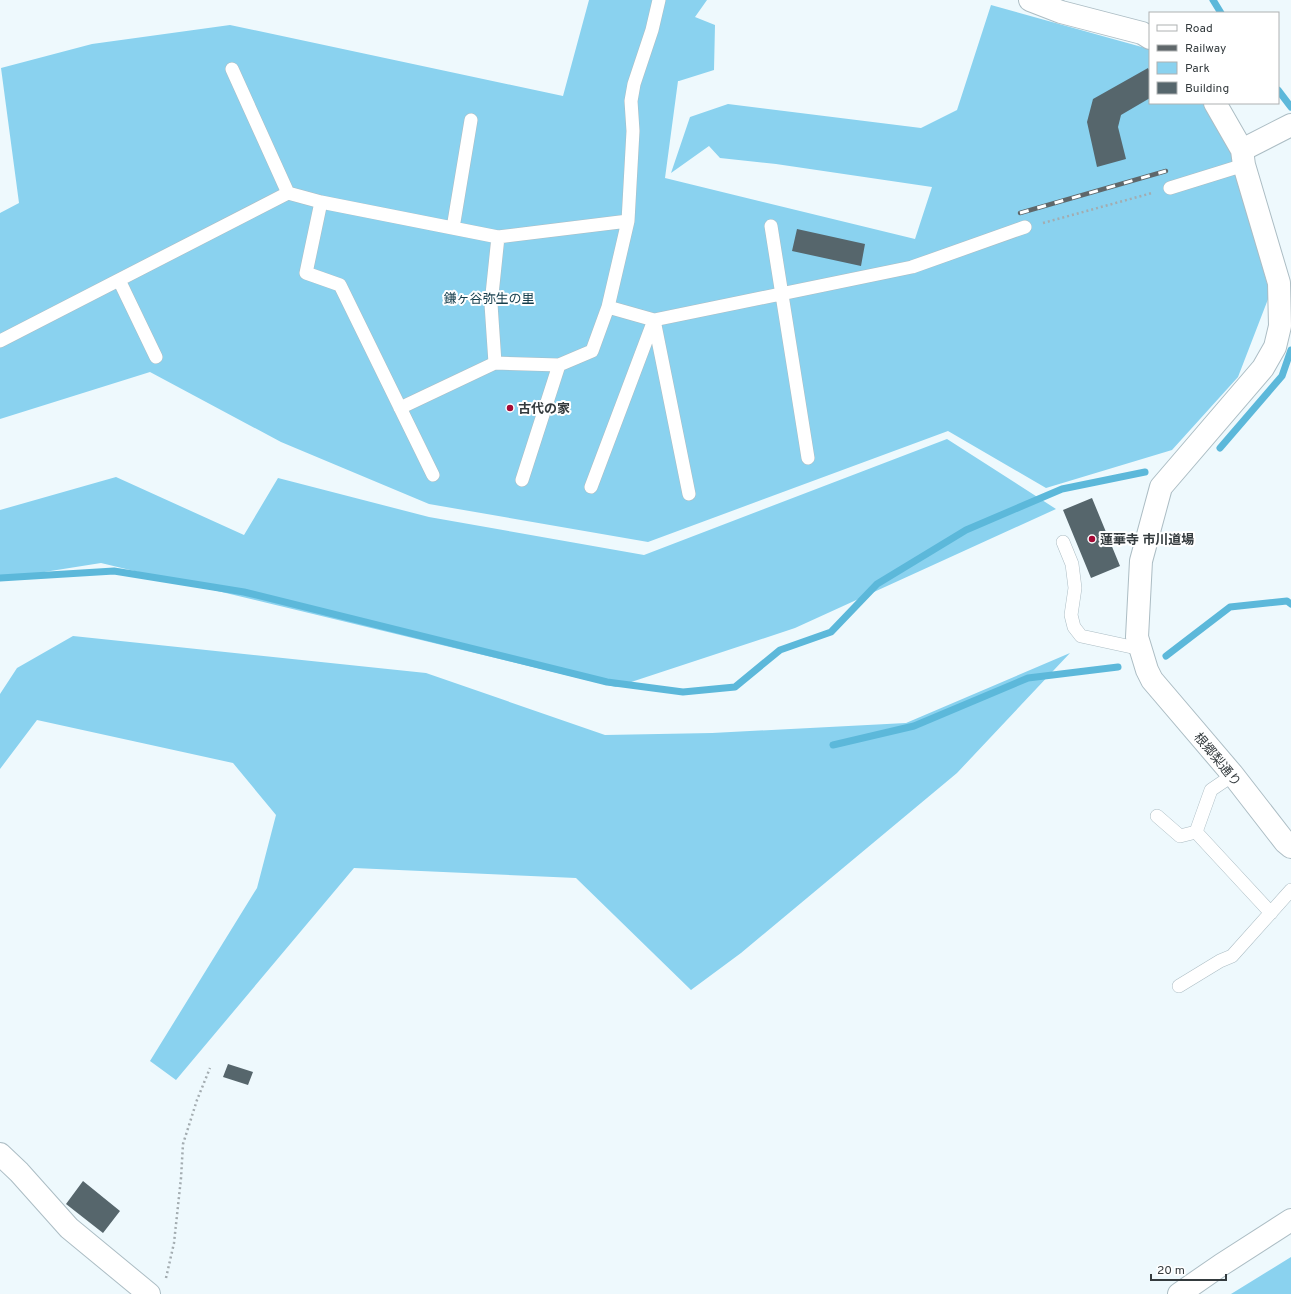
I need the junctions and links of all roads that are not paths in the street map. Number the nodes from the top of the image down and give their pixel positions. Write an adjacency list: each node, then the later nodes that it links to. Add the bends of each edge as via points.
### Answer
1 (660, 0): 12 (lane, via 631,101)
2 (1030, 0): 3 (street, via 1061,12 1142,33)
3 (1149, 37)
4 (232, 70): 10 (lane)
5 (1216, 104): 8 (street)
6 (471, 120): 14 (lane)
7 (1291, 125): 8 (street)
8 (1243, 158): 9 (lane); 32 (street, via 1279,283 1280,326 1275,347 1263,368 1162,487 1142,561)
9 (1170, 188)
10 (288, 193): 11 (lane); 17 (lane)
11 (321, 202): 14 (lane); 25 (lane, via 306,273 340,285)
12 (628, 221): 16 (lane); 19 (lane)
13 (770, 226): 18 (lane)
14 (453, 228): 16 (lane)
15 (1025, 228): 18 (lane, via 912,267)
16 (498, 237): 23 (lane, via 492,304)
17 (119, 280): 21 (lane); 22 (lane)
18 (781, 294): 20 (lane); 26 (lane)
19 (608, 307): 20 (lane); 24 (lane, via 592,351)
20 (654, 320): 29 (lane); 30 (lane)
21 (0, 341)
22 (156, 357)
23 (495, 363): 24 (lane); 25 (lane)
24 (559, 365): 28 (lane)
25 (400, 408): 27 (lane)
26 (808, 458)
27 (433, 475)
28 (522, 480)
29 (591, 486)
30 (689, 494)
31 (1064, 542): 32 (lane, via 1072,564 1075,588 1071,615 1074,627 1081,636)
32 (1139, 643): 33 (street, 根郷梨通り, via 1152,680)
33 (1233, 775): 35 (lane, via 1211,790); 36 (street, 根郷梨通り)
34 (1157, 816): 35 (lane, via 1180,836)
35 (1196, 832): 38 (lane)
36 (1291, 847)
37 (1291, 890): 38 (lane)
38 (1271, 912): 39 (lane, via 1232,956)
39 (1179, 986)
40 (0, 1154): 42 (street, via 69,1228)
41 (1291, 1220): 43 (street)
42 (149, 1294)
43 (1179, 1294)

